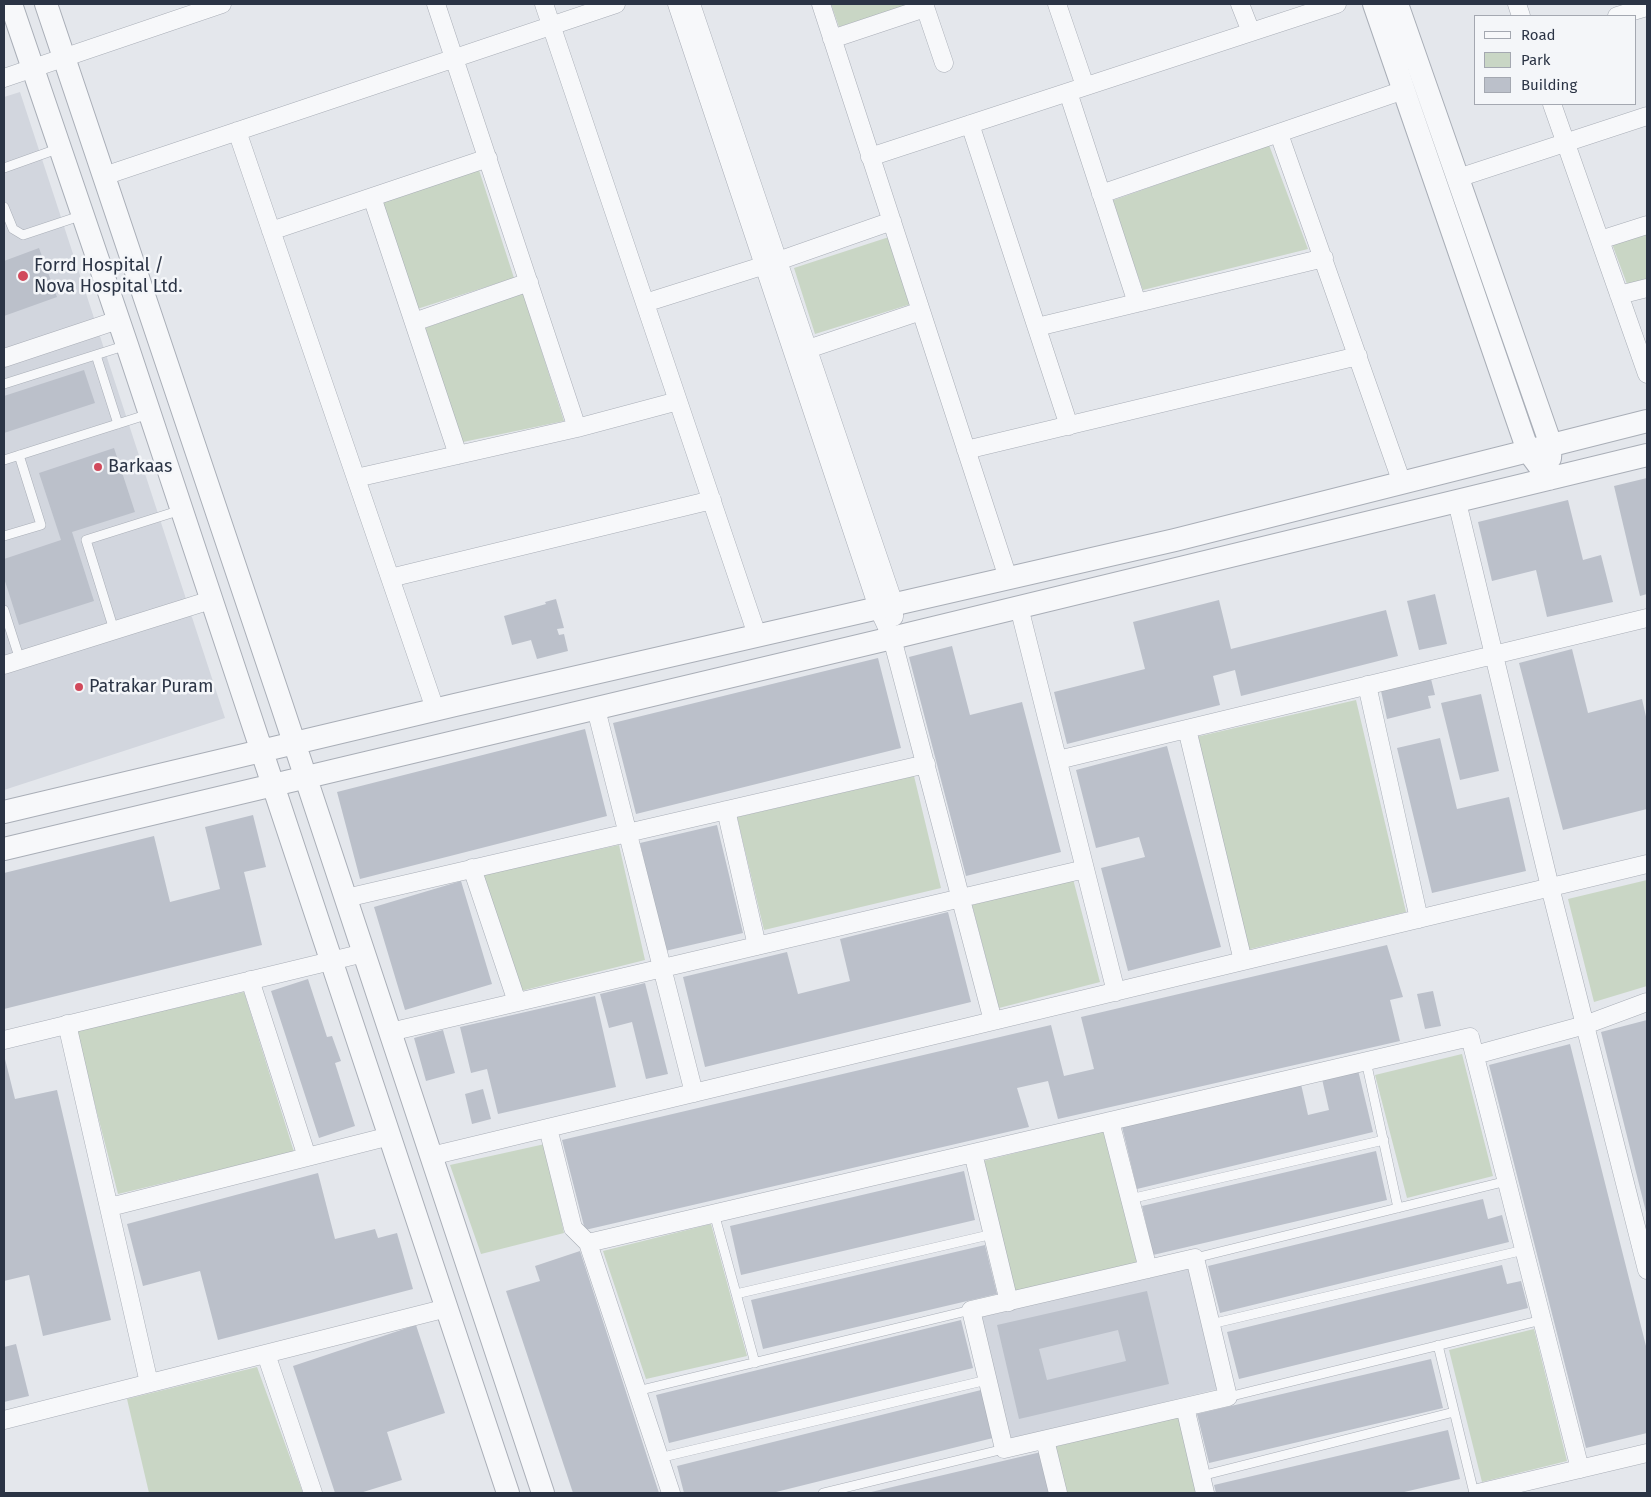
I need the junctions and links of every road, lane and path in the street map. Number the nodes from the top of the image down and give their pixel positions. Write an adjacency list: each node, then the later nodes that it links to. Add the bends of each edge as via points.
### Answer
1 (11, 4): 25 (street)
2 (46, 4): 22 (street)
3 (222, 4): 17 (street)
4 (436, 4): 23 (street)
5 (544, 4): 19 (street)
6 (616, 4): 19 (street)
7 (677, 4): 51 (street)
8 (691, 4): 51 (street)
9 (821, 4): 21 (street)
10 (1057, 4): 27 (street)
11 (1240, 4): 20 (street)
12 (1336, 4): 20 (street)
13 (1374, 4): 28 (street)
14 (1397, 4): 41 (street)
15 (925, 6): 21 (street); 24 (street)
16 (1647, 7): 18 (street)
17 (195, 8): 22 (street)
18 (1620, 15)
19 (551, 25): 23 (street); 55 (street)
20 (1250, 32): 27 (street)
21 (832, 39): 37 (street)
22 (64, 57): 25 (street); 40 (street)
23 (454, 58): 33 (street); 38 (street)
24 (944, 63)
25 (33, 68): 26 (street); 36 (street)
26 (4, 78)
27 (1085, 86): 29 (street)
28 (1404, 90): 34 (street); 76 (street)
29 (1068, 92): 32 (street); 42 (street)
30 (1552, 105): 35 (street)
31 (1647, 116): 35 (street)
32 (970, 124): 37 (street); 60 (street)
33 (237, 131): 40 (street); 48 (street)
34 (1279, 134): 42 (street); 50 (street)
35 (1565, 143): 41 (street); 49 (street)
36 (60, 148): 39 (lane); 45 (street)
37 (870, 157): 46 (street)
38 (488, 158): 43 (street); 52 (street)
39 (4, 168)
40 (104, 176): 104 (street)
41 (1458, 178): 74 (street)
42 (1101, 194): 56 (street)
43 (372, 197): 48 (street); 59 (street)
44 (4, 207): 45 (lane, via 13,230 23,235)
45 (83, 215): 58 (street)
46 (892, 221): 51 (street); 57 (street)
47 (1647, 225): 49 (street)
48 (271, 231): 81 (street)
49 (1600, 240): 54 (street)
50 (1324, 258): 56 (street); 64 (street)
51 (771, 263): 55 (street); 62 (street); 91 (street)
52 (528, 282): 59 (street); 73 (street)
53 (1647, 288): 54 (street)
54 (1619, 295): 66 (street)
55 (645, 303): 68 (street)
56 (1137, 303): 60 (street)
57 (921, 311): 62 (street); 75 (street)
58 (118, 320): 61 (street); 65 (street)
59 (414, 322): 78 (street)
60 (1037, 327): 72 (street)
61 (127, 345): 63 (lane); 69 (street)
62 (808, 348): 91 (street)
63 (96, 355): 67 (lane); 71 (lane)
64 (1358, 356): 72 (street); 83 (street)
65 (4, 358)
66 (1647, 374)
67 (4, 384)
68 (678, 401): 73 (street); 84 (street)
69 (149, 414): 71 (lane); 86 (street)
70 (1647, 421): 74 (street)
71 (118, 424): 77 (lane)
72 (1069, 426): 75 (street)
73 (577, 428): 78 (street)
74 (1551, 445): 76 (street); 82 (street)
75 (966, 450): 89 (street)
76 (1528, 451): 82 (street); 83 (street)
77 (19, 455): 80 (lane); 87 (lane, via 41,524)
78 (458, 455): 81 (street)
79 (1647, 455): 82 (street)
80 (4, 460)
81 (356, 478): 88 (street)
82 (1548, 479): 85 (street)
83 (1402, 483): 89 (street)
84 (712, 500): 88 (street); 96 (street)
85 (1456, 502): 92 (street); 98 (street)
86 (181, 510): 90 (street); 95 (lane, via 86,540)
87 (4, 536)
88 (390, 578): 101 (street)
89 (1008, 578): 91 (street)
90 (211, 600): 95 (street); 105 (street)
91 (886, 606): 96 (street); 97 (street)
92 (1019, 607): 97 (street); 106 (street)
93 (4, 610): 99 (lane)
94 (1646, 623): 98 (street)
95 (114, 630): 99 (street)
96 (757, 635): 101 (street)
97 (892, 638): 102 (street); 107 (street)
98 (1494, 654): 100 (street); 117 (street)
99 (12, 662)
100 (1367, 685): 103 (street); 120 (street)
101 (435, 709): 104 (street)
102 (596, 709): 108 (street); 112 (street)
103 (1187, 729): 106 (street); 124 (street)
104 (294, 743): 105 (street); 108 (street)
105 (261, 750): 109 (street); 111 (street)
106 (1058, 760): 116 (street)
107 (926, 764): 110 (street); 119 (street)
108 (306, 777): 109 (street); 118 (street)
109 (273, 786): 113 (street); 123 (street)
110 (726, 810): 112 (street); 121 (street)
111 (4, 812)
112 (628, 833): 115 (street); 125 (street)
113 (4, 849)
114 (1647, 864): 117 (street)
115 (472, 868): 118 (street); 128 (street)
116 (1085, 869): 119 (street); 127 (street)
117 (1550, 888): 120 (street); 132 (street)
118 (346, 898): 122 (street)
119 (961, 898): 121 (street); 130 (street)
120 (1419, 919): 124 (street)
121 (756, 946): 125 (street)
122 (364, 953): 123 (street); 133 (street)
123 (331, 961): 126 (street); 140 (street)
124 (1243, 961): 127 (street)
125 (663, 968): 128 (street); 137 (street)
126 (250, 980): 131 (street); 144 (street)
127 (1116, 992): 130 (street)
128 (516, 1002): 133 (street)
129 (1647, 1002): 132 (street)
130 (994, 1021): 137 (street)
131 (67, 1024): 134 (street); 147 (street)
132 (1585, 1025): 135 (street); 155 (street)
133 (390, 1032): 143 (street)
134 (4, 1040)
135 (1475, 1055): 136 (street, via 1470,1037); 145 (street)
136 (1366, 1061): 138 (street); 141 (lane)
137 (694, 1093): 139 (street)
138 (1110, 1121): 142 (street); 146 (street)
139 (548, 1128): 143 (street); 151 (street, via 573,1228)
140 (390, 1136): 144 (street); 158 (street)
141 (1384, 1140): 146 (lane); 148 (lane)
142 (973, 1153): 149 (street); 150 (street)
143 (431, 1156): 180 (street)
144 (307, 1157): 147 (street)
145 (1507, 1181): 148 (lane); 152 (street)
146 (1130, 1199): 154 (street)
147 (110, 1207): 166 (street)
148 (1398, 1208): 153 (lane)
149 (714, 1214): 151 (street); 156 (lane)
150 (992, 1234): 156 (lane); 157 (street)
151 (588, 1243): 167 (street)
152 (1524, 1250): 160 (street); 161 (lane)
153 (1195, 1258): 154 (street); 161 (street)
154 (1148, 1269): 157 (street)
155 (1647, 1270)
156 (736, 1294): 164 (lane)
157 (1009, 1302): 159 (street)
158 (446, 1308): 163 (street); 179 (street)
159 (971, 1310): 164 (lane); 165 (street)
160 (1542, 1320): 162 (lane); 176 (street)
161 (1211, 1324): 168 (street)
162 (1438, 1345): 168 (lane); 170 (lane)
163 (266, 1354): 166 (street); 178 (street)
164 (754, 1363): 167 (lane)
165 (987, 1380): 173 (street); 175 (lane)
166 (149, 1383): 171 (street)
167 (637, 1391): 175 (street)
168 (1228, 1397): 169 (street)
169 (1185, 1407): 172 (street); 177 (street)
170 (1454, 1412): 177 (lane); 184 (lane)
171 (4, 1420)
172 (1045, 1440): 173 (street); 183 (street)
173 (1004, 1449): 182 (lane)
174 (1647, 1453): 176 (street)
175 (659, 1458): 181 (street)
176 (1580, 1469): 184 (street)
177 (1203, 1485)
178 (313, 1493)
179 (508, 1493)
180 (543, 1493)
181 (671, 1493)
182 (823, 1493)
183 (1058, 1493)
184 (1476, 1493)

